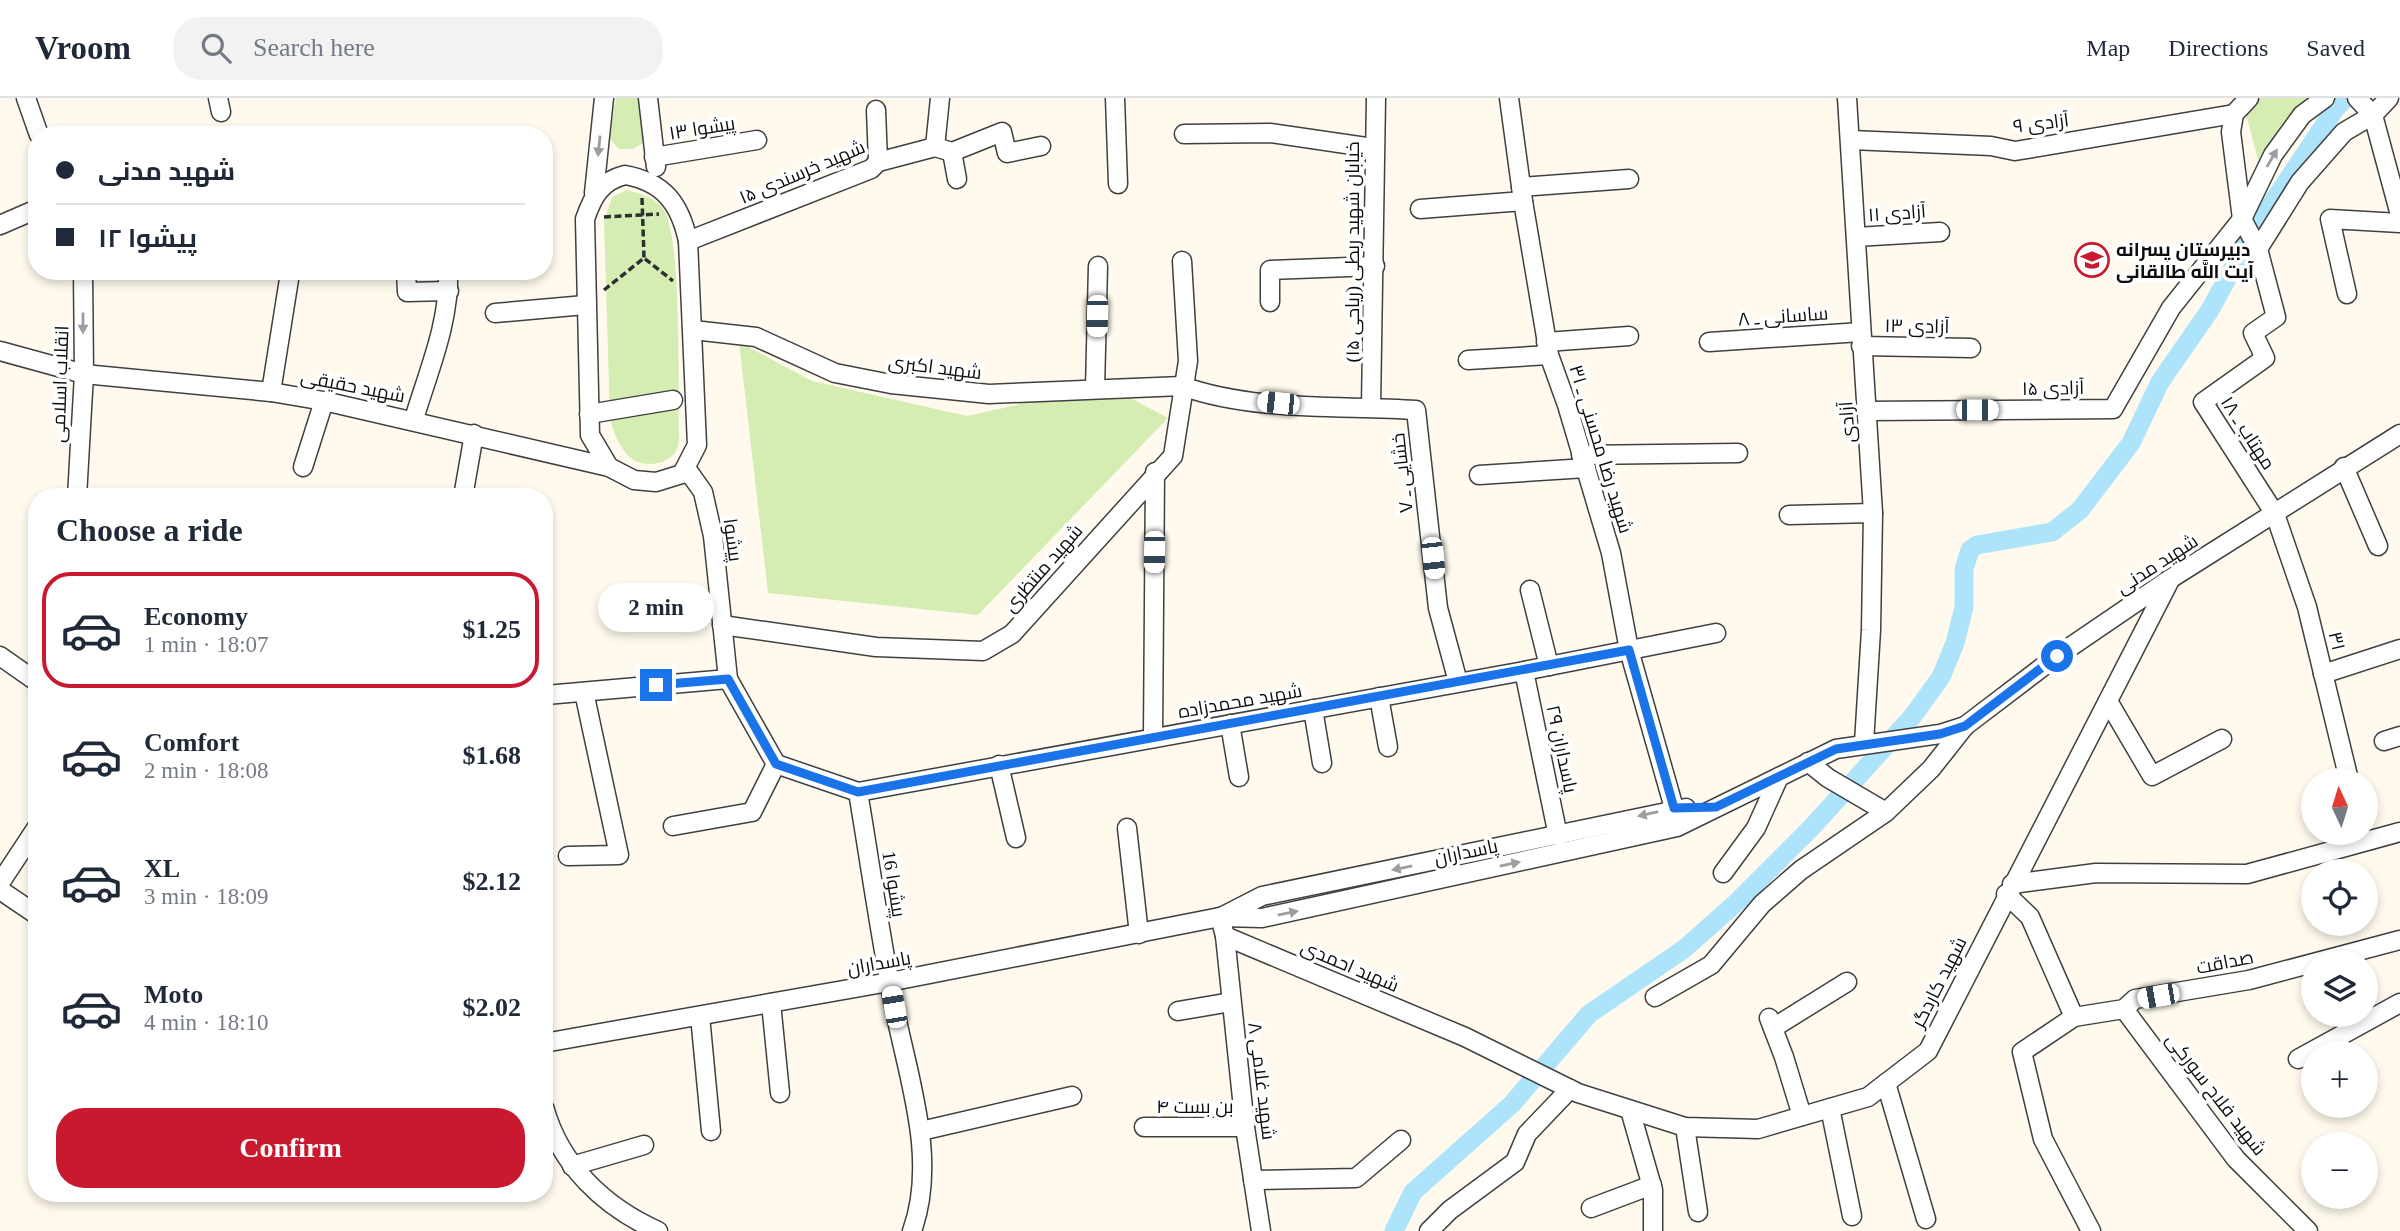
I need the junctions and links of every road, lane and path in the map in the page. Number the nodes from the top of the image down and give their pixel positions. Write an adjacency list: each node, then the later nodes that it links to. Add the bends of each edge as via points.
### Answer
1 (26, 98): 15 (street)
2 (604, 98): 29 (street, one-way to 29)
3 (648, 98): 22 (street)
4 (940, 98): 21 (street)
5 (1115, 98): 27 (street)
6 (1376, 98): 20 (street, خیابان شهید ربطی (ریاحی ۱۵))
7 (1509, 98): 30 (street, شهید رضا محسنی ـ ۳۱)
8 (1847, 98): 18 (street, آزادی)
9 (2249, 98): 14 (street)
10 (2325, 98): 37 (street, one-way to 10, via 2273,155 2302,115)
11 (2389, 98): 12 (street)
12 (2363, 105): 31 (street); 43 (street, via 2300,182)
13 (876, 110): 23 (street)
14 (2234, 114): 18 (street, آزادی ۹, via 2015,151); 37 (street, via 2231,132)
15 (36, 126)
16 (1184, 134): 20 (street, via 1270,133)
17 (757, 140): 22 (street, پیشوا ۱۳)
18 (1851, 140): 41 (street, آزادی)
19 (1041, 146): 21 (street, شهید خرسندی ۱۵, via 1007,153 1002,132)
20 (1373, 148): 46 (street, خیابان شهید ربطی (ریاحی ۱۵))
21 (943, 150): 23 (street, شهید خرسندی ۱۵); 25 (street)
22 (653, 157): 28 (street)
23 (878, 162): 42 (street, شهید خرسندی ۱۵, via 871,169)
24 (641, 178): 28 (street); 29 (street, via 613,178); 35 (path)
25 (957, 179)
26 (1629, 179): 30 (street)
27 (1118, 184)
28 (660, 188): 34 (street)
29 (594, 193): 36 (street)
30 (1522, 194): 32 (street); 62 (street, شهید رضا محسنی ـ ۳۱)
31 (2398, 206)
32 (1420, 209)
33 (28, 213): 39 (street)
34 (680, 213): 35 (path); 42 (street)
35 (643, 215): 36 (path); 44 (path)
36 (585, 219): 56 (street)
37 (2242, 219): 43 (street); 73 (street, آزادی ۱۵, via 2171,308 2113,408)
38 (2400, 223): 53 (street, via 2329,219)
39 (0, 225)
40 (1940, 232): 41 (street, آزادی ۱۱)
41 (1856, 237): 60 (street, آزادی)
42 (688, 241): 54 (street)
43 (2258, 249): 89 (street, مهتاب ـ ۱۸, via 2276,317 2253,333 2264,358 2203,402)
44 (644, 258): 54 (path); 56 (path)
45 (1182, 261): 67 (street, شهید منتظری, via 1188,361)
46 (1375, 266): 55 (street, via 1270,270); 72 (street, خیابان شهید ربطی (ریاحی ۱۵))
47 (1098, 267): 68 (street)
48 (83, 280): 66 (street, انقلاب اسلامی, one-way to 66)
49 (289, 280): 69 (street)
50 (406, 280): 52 (street, via 407,292)
51 (449, 280): 52 (street)
52 (449, 291): 75 (street)
53 (2347, 294)
54 (691, 295): 58 (street)
55 (1270, 302)
56 (585, 305): 57 (street); 74 (street)
57 (495, 313)
58 (693, 330): 68 (street, شهید اکبری, via 756,337 835,373 891,384 989,394); 83 (street, via 697,445)
59 (1629, 336): 62 (street)
60 (1861, 339): 61 (street, ساسانی ـ ۸); 63 (street, آزادی ۱۳); 73 (street, آزادی)
61 (1709, 342)
62 (1548, 348): 65 (street); 79 (street, شهید رضا محسنی ـ ۳۱)
63 (1971, 348)
64 (0, 351): 66 (street, شهید حقیقی)
65 (1468, 360)
66 (83, 374): 69 (street, شهید حقیقی); 86 (street, انقلاب اسلامی)
67 (1182, 386): 68 (street, شهید اکبری); 72 (street, خشایی ـ ۷, via 1206,395 1301,406); 84 (street, شهید منتظری, via 1172,456)
68 (1096, 389)
69 (271, 392): 71 (street, شهید حقیقی)
70 (673, 400): 74 (street)
71 (324, 401): 75 (street, شهید حقیقی); 80 (street)
72 (1371, 407): 104 (street, خشایی ـ ۷, via 1416,410 1438,608)
73 (1867, 411): 88 (street, آزادی)
74 (589, 414): 81 (street, via 590,435)
75 (414, 419): 76 (street, شهید حقیقی)
76 (474, 434): 81 (street, شهید حقیقی); 87 (street)
77 (2400, 434): 82 (street, شهید مدنی)
78 (1738, 453): 79 (street)
79 (1584, 462): 85 (street); 97 (street, شهید رضا محسنی ـ ۳۱, via 1611,553)
80 (303, 467)
81 (609, 467): 83 (street, شهید حقیقی, via 634,480 656,482 682,474)
82 (2344, 467): 89 (street, شهید مدنی); 91 (street)
83 (686, 468): 94 (street, پیشوا, via 703,492 713,536)
84 (1155, 472): 94 (street, شهید منتظری, via 1012,634 983,651 876,647); 112 (street)
85 (1479, 475)
86 (77, 488)
87 (465, 488)
88 (1873, 513): 90 (street); 114 (street, آزادی)
89 (2276, 514): 92 (street, شهید مدنی); 101 (street, ۳۱, via 2307,607)
90 (1789, 515)
91 (2378, 546)
92 (2170, 579): 108 (street, شهید کاردگر); 111 (street, شهید مدنی)
93 (1530, 590): 99 (street)
94 (722, 625): 103 (street, پیشوا)
95 (1716, 633): 97 (street, شهید محمدزاده)
96 (2400, 649): 101 (street)
97 (1629, 650): 99 (street, شهید محمدزاده); 125 (street, شهید رضا محسنی ـ ۳۱)
98 (0, 656): 102 (street)
99 (1549, 666): 100 (street, شهید محمدزاده)
100 (1524, 671): 104 (street, شهید محمدزاده); 130 (street, پاسداران ۲۹)
101 (2323, 674): 120 (street, ۳۱)
102 (28, 676)
103 (728, 679): 105 (street); 118 (street)
104 (1458, 682): 107 (street, شهید محمدزاده)
105 (584, 692): 106 (street); 135 (street, via 619,855)
106 (553, 694)
107 (1379, 697): 109 (street, شهید محمدزاده); 115 (street)
108 (2108, 701): 113 (street, via 2152,776); 138 (street, شهید کاردگر)
109 (1314, 709): 110 (street, شهید محمدزاده); 117 (street)
110 (1230, 724): 112 (street, شهید محمدزاده); 121 (street)
111 (1965, 726): 114 (street, شهید مدنی, via 1940,734); 126 (street, via 1931,769)
112 (1153, 738): 119 (street, شهید محمدزاده)
113 (2222, 739)
114 (1871, 742): 116 (street, پاسداران, via 1836,749)
115 (1388, 747)
116 (1808, 762): 122 (street, پاسداران); 126 (street)
117 (1322, 763)
118 (776, 764): 123 (street); 127 (street, via 752,811)
119 (999, 765): 123 (street, شهید محمدزاده); 132 (street)
120 (2346, 768)
121 (1239, 777)
122 (1779, 777): 124 (street, پاسداران); 136 (street, via 1756,828)
123 (858, 792): 145 (street, پیشوا 16)
124 (1716, 807): 125 (street, پاسداران); 141 (street, پاسداران, one-way to 124, via 1262,918 1664,830)
125 (1674, 808): 130 (street, پاسداران, one-way to 130)
126 (1886, 811): 147 (street, via 1801,870 1762,904 1711,965)
127 (673, 826)
128 (1127, 828): 142 (street)
129 (2400, 832): 131 (street)
130 (1558, 836): 141 (street, پاسداران, one-way to 141, via 1262,897)
131 (2378, 836)
132 (1016, 838)
133 (28, 841): 137 (street)
134 (2340, 845): 138 (street, via 2247,874 2096,873)
135 (568, 856)
136 (1723, 873)
137 (0, 883)
138 (2009, 889): 154 (street, via 2030,918); 157 (street, شهید کاردگر, via 1927,1051)
139 (0, 890): 140 (street)
140 (28, 909)
141 (1220, 917): 142 (street, پاسداران); 143 (street)
142 (1139, 934): 145 (street, پاسداران)
143 (1225, 936): 148 (street, ۸ شهید غلامی); 158 (street, شهید احمدی, via 1477,1043)
144 (2398, 943): 151 (street, صداقت, via 2249,980 2135,999)
145 (890, 982): 149 (street, پاسداران); 169 (street, پیشوا 16)
146 (1847, 982): 163 (street, via 1771,1023)
147 (1655, 997)
148 (1230, 1002): 152 (street); 166 (street, ۸ شهید غلامی)
149 (771, 1003): 153 (street, پاسداران); 159 (street)
150 (2400, 1003): 156 (street)
151 (2124, 1009): 154 (street, صداقت); 185 (street, شهید فلاح سورکی, via 2236,1159)
152 (1178, 1011)
153 (700, 1016): 155 (street, پاسداران); 168 (street)
154 (2074, 1017): 184 (street, via 2022,1052 2043,1139)
155 (553, 1041)
156 (2298, 1059)
157 (1886, 1083): 161 (street, شهید کاردگر, via 1868,1097); 178 (street)
158 (1564, 1086): 162 (street, شهید کاردگر); 182 (street, via 1527,1134 1515,1162)
159 (780, 1093)
160 (1072, 1096): 169 (street)
161 (1830, 1108): 163 (street, شهید کاردگر); 177 (street)
162 (1630, 1110): 165 (street, شهید کاردگر); 174 (street)
163 (1802, 1116): 165 (street, شهید کاردگر, via 1758,1129)
164 (1144, 1127): 166 (street, بن بست ۴)
165 (1685, 1127): 176 (street)
166 (1245, 1128): 173 (street, ۸ شهید غلامی)
167 (553, 1131): 172 (street)
168 (710, 1132)
169 (920, 1132): 180 (street, پیشوا 16, via 921,1181)
170 (1401, 1140): 173 (street, via 1356,1178)
171 (644, 1145): 172 (street)
172 (572, 1166): 179 (street, via 599,1195)
173 (1254, 1180): 181 (street, ۸ شهید غلامی)
174 (1652, 1185): 175 (street); 183 (street)
175 (1591, 1208)
176 (1698, 1212)
177 (1852, 1216)
178 (1926, 1219)
179 (658, 1231)
180 (912, 1231)
181 (1261, 1231)
182 (1429, 1231)
183 (1653, 1231)
184 (2091, 1231)
185 (2308, 1231)

